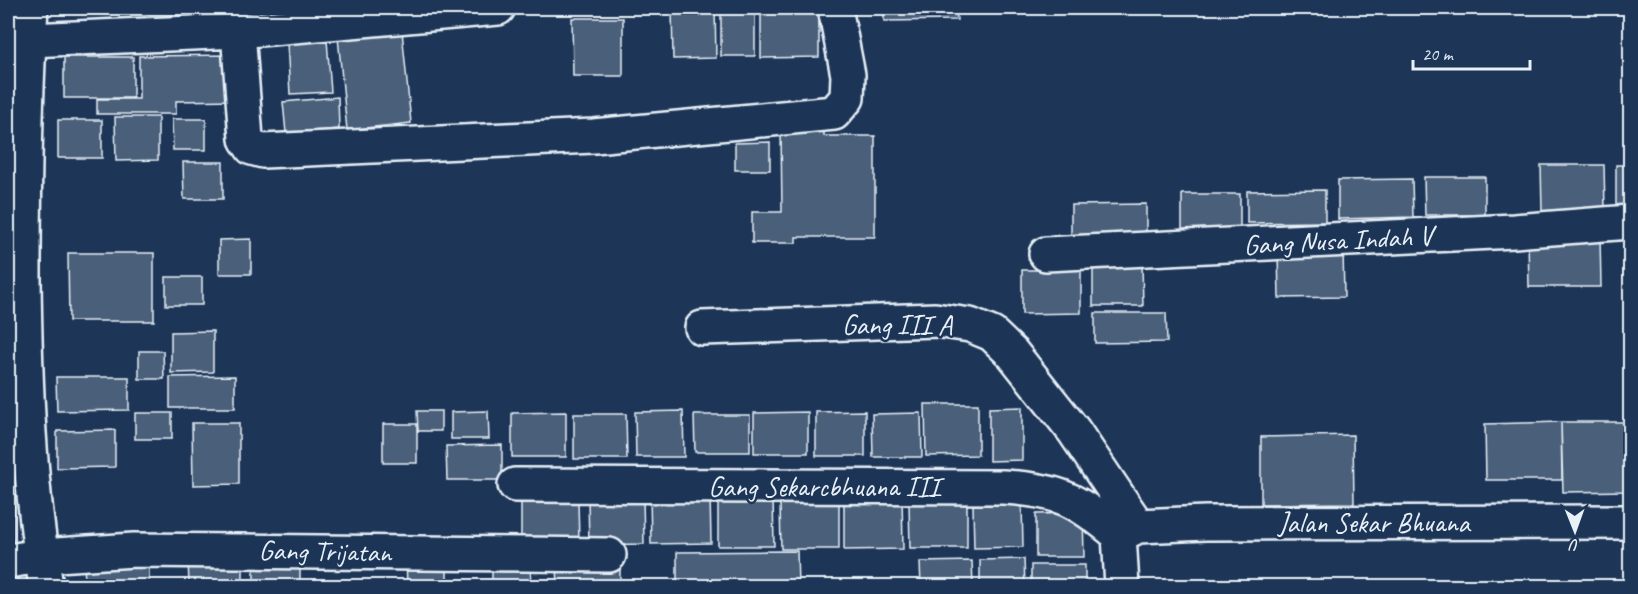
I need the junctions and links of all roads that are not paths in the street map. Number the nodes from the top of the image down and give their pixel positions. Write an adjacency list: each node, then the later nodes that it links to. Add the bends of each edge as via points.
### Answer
1 (31, 8): 5 (street)
2 (498, 8): 4 (street)
3 (836, 8): 4 (street, via 848,75 847,98 834,113 594,136 263,151 252,148 246,139)
4 (238, 31): 5 (street)
5 (29, 40): 6 (street)
6 (16, 221): 15 (street, via 33,495)
7 (1630, 222): 8 (street, Gang Nusa Indah V)
8 (1046, 254)
9 (702, 328): 12 (street, Gang III A, via 935,320 970,325 992,334 1013,354 1074,431)
10 (515, 485): 12 (street, Gang Sekarcbhuana III, via 1034,489 1063,496)
11 (1630, 522): 12 (street, Jalan Sekar Bhuana, via 1206,523)
12 (1128, 531): 16 (street)
13 (609, 555): 15 (street, Gang Trijatan, via 134,550)
14 (8, 561): 15 (street, Gang Trijatan)
15 (43, 571)
16 (1122, 586)

